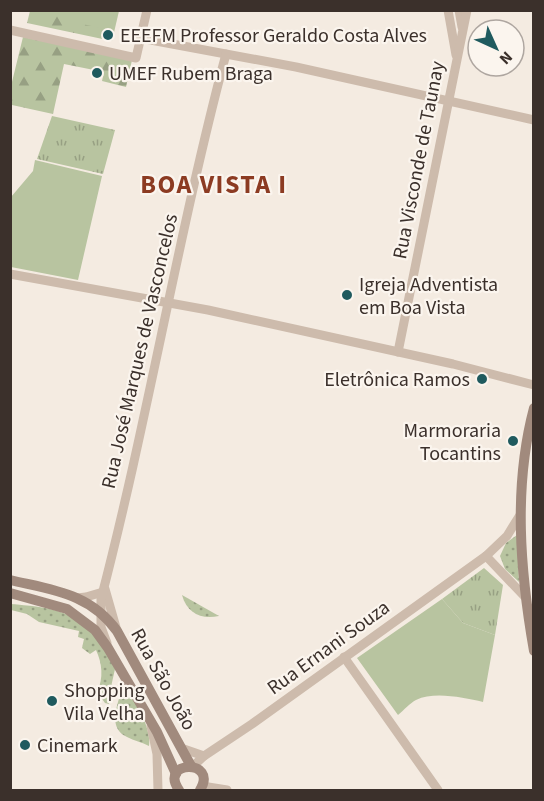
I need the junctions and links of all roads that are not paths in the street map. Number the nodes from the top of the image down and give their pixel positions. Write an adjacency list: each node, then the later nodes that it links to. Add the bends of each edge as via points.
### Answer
1 (147, 10): 7 (street)
2 (448, 10): 9 (street)
3 (459, 10): 5 (street)
4 (467, 10): 5 (street, Rua Visconde de Taunay)
5 (462, 29): 9 (street, Rua Visconde de Taunay)
6 (10, 30): 7 (street, via 136,58)
7 (140, 38): 8 (street)
8 (226, 54): 10 (street); 13 (street, Rua José Marques de Vasconcelos, via 205,129)
9 (457, 61): 10 (street, Rua Visconde de Taunay)
10 (450, 100): 11 (street); 14 (street, Rua Visconde de Taunay)
11 (534, 120)
12 (10, 274): 13 (street)
13 (169, 303): 14 (street); 22 (street, Rua José Marques de Vasconcelos)
14 (398, 352): 15 (street)
15 (534, 385)
16 (534, 408): 17 (main road, via 524,459)
17 (520, 515): 18 (street, Rua Ernani Souza); 25 (main road)
18 (496, 547): 19 (street, Rua Ernani Souza); 20 (street)
19 (486, 556): 20 (street); 31 (street, Rua Ernani Souza)
20 (499, 569): 25 (street)
21 (10, 580): 24 (main road)
22 (104, 589): 24 (street); 26 (street, Rua José Marques de Vasconcelos); 27 (street, Rua José Marques de Vasconcelos)
23 (10, 593): 29 (main road, Rua São João, via 67,609 89,624)
24 (76, 598): 26 (main road)
25 (526, 598): 28 (main road)
26 (101, 611): 27 (main road, Rua São João); 29 (street, Rua José Marques de Vasconcelos)
27 (117, 631): 33 (main road, Rua São João)
28 (532, 631): 30 (main road)
29 (108, 648): 32 (main road, Rua São João)
30 (534, 651)
31 (344, 657): 34 (street, Rua Ernani Souza); 41 (street)
32 (149, 720): 36 (main road, Rua São João); 38 (street, via 157,754)
33 (181, 748): 34 (street); 35 (main road, Rua São João)
34 (204, 756): 35 (street, Rua Ernani Souza)
35 (191, 766): 36 (main road); 37 (main road, Rua São João, via 201,772)
36 (176, 775): 38 (street); 39 (main road, Rua São João)
37 (201, 788): 40 (street)
38 (159, 790)
39 (177, 790)
40 (227, 790)
41 (438, 790)

